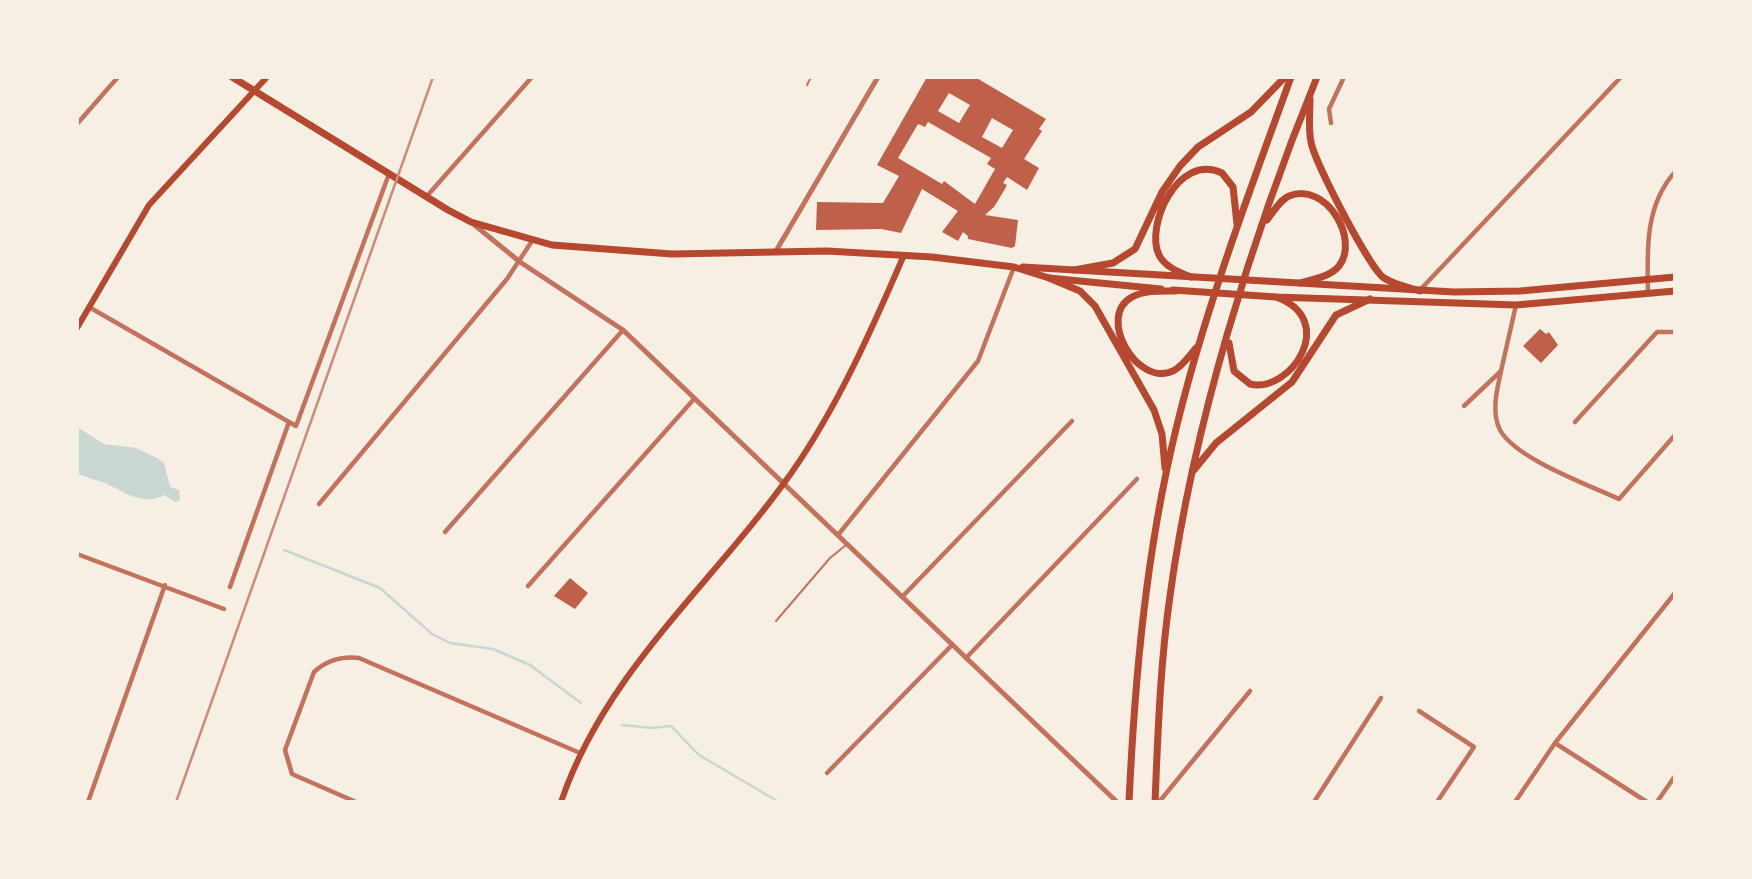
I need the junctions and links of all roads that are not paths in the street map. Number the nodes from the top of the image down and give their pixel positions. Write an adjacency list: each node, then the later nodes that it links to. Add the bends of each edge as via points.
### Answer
1 (118, 77): 15 (street)
2 (232, 77): 13 (main road)
3 (267, 77): 13 (main road)
4 (532, 77): 19 (street)
5 (811, 77): 12 (lane)
6 (878, 77): 24 (street)
7 (1285, 77): 28 (main road, via 1251,113 1198,148 1180,166 1135,249 1113,263)
8 (1291, 77): 22 (main road)
9 (1317, 77): 14 (main road)
10 (1344, 77): 16 (street, via 1329,109)
11 (1621, 77): 35 (street)
12 (807, 85)
13 (257, 92): 18 (main road); 41 (main road, via 149,205)
14 (1310, 93): 21 (main road); 35 (main road, via 1311,145 1360,246 1382,277)
15 (77, 124)
16 (1332, 124)
17 (1675, 172): 32 (street, via 1653,204)
18 (389, 174): 19 (main road); 51 (street, via 296,426)
19 (427, 196): 20 (main road)
20 (471, 222): 23 (main road); 26 (street)
21 (1264, 223): 33 (main road, via 1290,196 1314,195 1331,208 1345,244 1344,256 1332,272); 45 (main road)
22 (1237, 227): 29 (main road, via 1233,187 1222,173 1198,168 1181,178 1160,219 1156,247 1166,264); 46 (main road)
23 (532, 241): 24 (main road, via 672,254); 26 (street)
24 (776, 251): 25 (main road)
25 (904, 255): 27 (main road); 57 (main road, via 831,406)
26 (520, 262): 43 (street); 58 (street)
27 (1014, 267): 28 (main road); 31 (main road); 60 (street, via 978,361)
28 (1074, 270): 29 (main road)
29 (1193, 277): 33 (main road)
30 (1675, 277): 32 (main road)
31 (1049, 278): 34 (main road); 55 (main road, via 1080,291 1095,306 1154,410)
32 (1647, 279): 35 (main road, via 1520,291); 37 (street)
33 (1300, 283): 35 (main road)
34 (1176, 290): 38 (main road); 46 (main road, via 1130,298 1119,316 1120,333 1139,365 1157,373 1176,369)
35 (1420, 291)
36 (1675, 291): 37 (main road)
37 (1648, 294): 40 (main road)
38 (1276, 297): 39 (main road); 45 (main road, via 1290,302 1304,316 1308,335 1301,353 1280,379 1256,386 1239,377 1231,362)
39 (1370, 299): 40 (main road); 54 (main road, via 1336,315 1292,382 1216,443)
40 (1516, 305): 47 (street)
41 (88, 306): 42 (main road); 51 (street)
42 (77, 328)
43 (623, 330): 48 (street); 59 (street)
44 (1675, 332): 52 (street, via 1657,332)
45 (1229, 337): 54 (main road)
46 (1198, 344): 55 (main road)
47 (1501, 371): 49 (street); 53 (street, via 1495,412 1505,436 1537,460 1619,499)
48 (694, 399): 57 (street); 64 (street)
49 (1464, 406)
50 (1072, 421): 67 (street)
51 (289, 422): 65 (street)
52 (1575, 422)
53 (1675, 435)
54 (1192, 474): 84 (main road, via 1162,663)
55 (1166, 476): 83 (main road, via 1136,663)
56 (1137, 480): 71 (street)
57 (782, 485): 60 (street); 76 (main road, via 639,659)
58 (319, 504)
59 (445, 533)
60 (838, 535): 61 (street)
61 (846, 544): 67 (street); 69 (lane)
62 (77, 554): 63 (street)
63 (165, 585): 68 (street); 80 (street)
64 (528, 586)
65 (230, 587)
66 (1675, 593): 75 (street)
67 (902, 597): 70 (street)
68 (224, 609)
69 (776, 621)
70 (952, 645): 71 (street); 77 (street)
71 (965, 658): 82 (street)
72 (1250, 691): 84 (street)
73 (1381, 698): 85 (street)
74 (1419, 710): 86 (street, via 1474,747)
75 (1555, 743): 87 (street); 88 (street)
76 (580, 753): 79 (main road); 81 (street, via 359,658 338,659 314,672 285,750 292,774)
77 (827, 773)
78 (1675, 776): 89 (street)
79 (563, 801)
80 (88, 802)
81 (356, 802)
82 (1116, 802)
83 (1129, 802)
84 (1157, 802)
85 (1314, 802)
86 (1437, 802)
87 (1515, 802)
88 (1647, 802)
89 (1657, 802)

